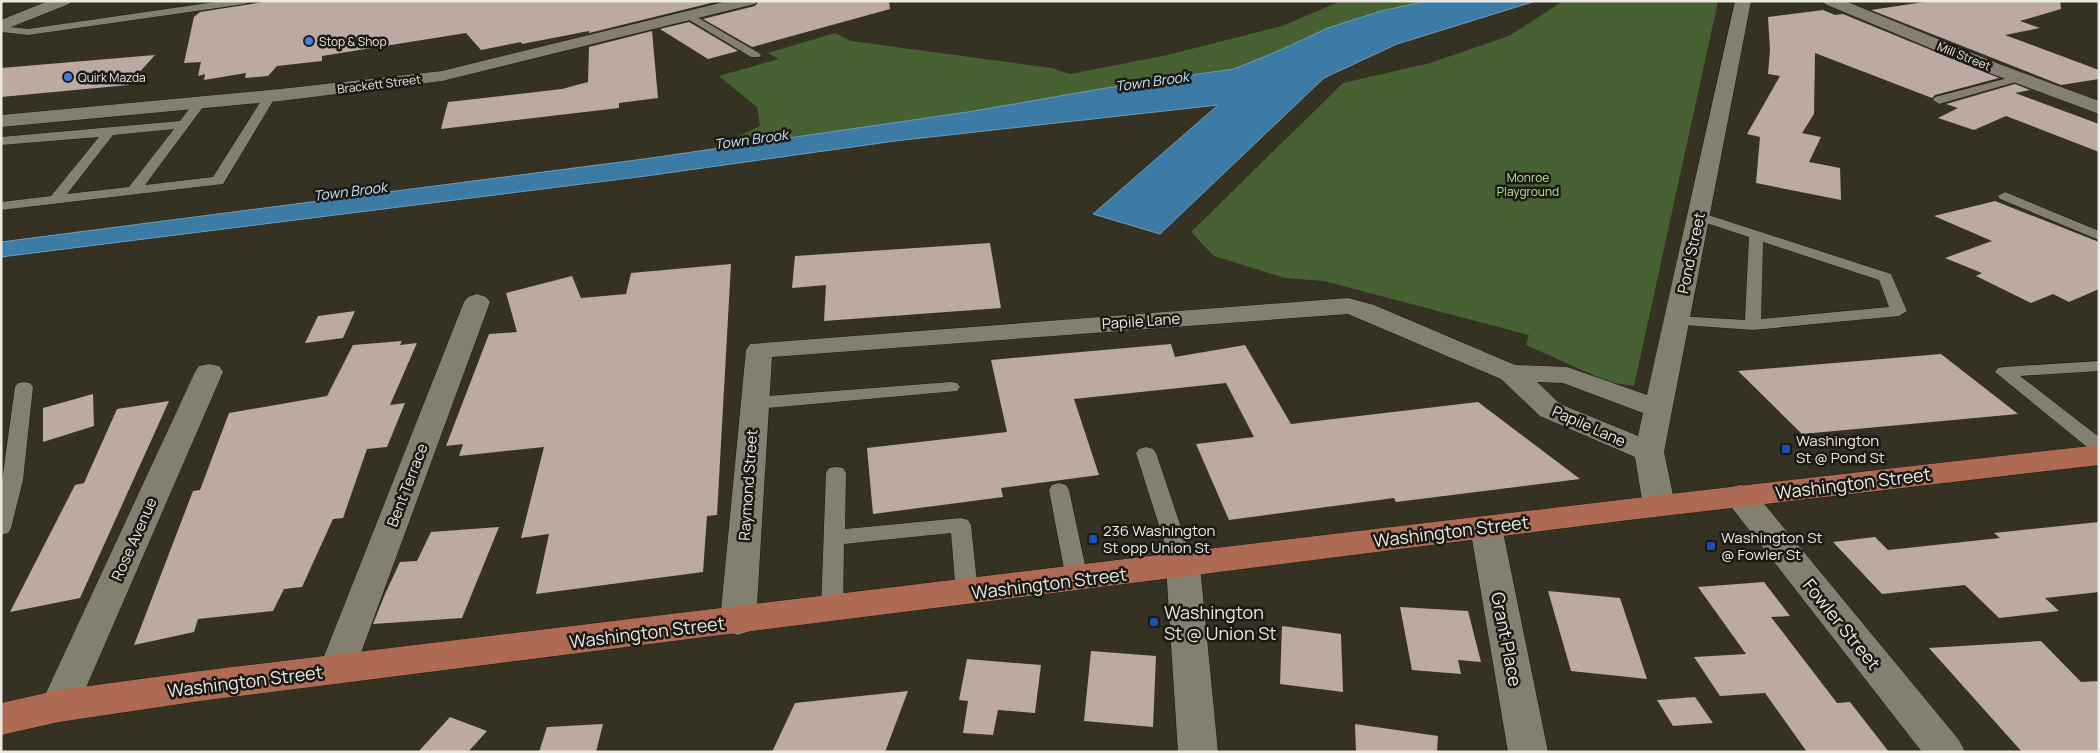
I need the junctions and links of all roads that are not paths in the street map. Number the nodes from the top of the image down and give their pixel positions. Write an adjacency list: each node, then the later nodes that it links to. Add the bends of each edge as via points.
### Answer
1 (32, 1): 7 (street)
2 (63, 1): 9 (street)
3 (245, 1): 9 (lane, via 28,32)
4 (749, 1): 8 (street, Brackett Street)
5 (1743, 1): 24 (street, Pond Street)
6 (1832, 1): 11 (street, Mill Street)
7 (1, 13)
8 (690, 16): 10 (lane); 12 (street, Brackett Street, via 442,76)
9 (1, 28)
10 (755, 55)
11 (2019, 78): 13 (lane); 15 (street, Mill Street)
12 (270, 96): 14 (street, Brackett Street); 20 (lane, via 218,180)
13 (1939, 100)
14 (200, 103): 16 (street, Brackett Street); 17 (lane)
15 (2093, 103)
16 (1, 121)
17 (185, 124): 18 (lane); 20 (lane)
18 (109, 132): 19 (lane); 22 (lane)
19 (1, 141)
20 (134, 190): 22 (lane)
21 (2005, 196): 26 (lane)
22 (56, 200): 23 (lane)
23 (1, 206)
24 (1699, 216): 25 (lane); 28 (street, Pond Street)
25 (1756, 234): 29 (lane); 29 (lane, via 1886,278 1899,311)
26 (2099, 236)
27 (476, 302): 53 (street, Bent Terrace)
28 (1676, 322): 29 (lane); 37 (street, Pond Street)
29 (1754, 325)
30 (759, 350): 33 (street, Papile Lane, via 1348,306 1365,310); 36 (street, Raymond Street)
31 (2099, 366): 40 (lane, via 2004,372)
32 (209, 372): 54 (street, Rose Avenue)
33 (1511, 373): 37 (street, Papile Lane, via 1567,375); 38 (street, Papile Lane, via 1550,410)
34 (951, 386): 36 (lane)
35 (24, 387): 46 (lane, via 13,480)
36 (755, 402): 52 (street, Raymond Street)
37 (1658, 409): 38 (street, Pond Street)
38 (1649, 452): 44 (street, Pond Street)
39 (1146, 453): 48 (lane)
40 (2098, 454): 43 (main road, Washington Street)
41 (836, 473): 47 (lane)
42 (1059, 490): 49 (lane)
43 (1740, 496): 44 (main road, Washington Street); 58 (street, Fowler Street)
44 (1659, 506): 45 (main road, Washington Street)
45 (1486, 526): 48 (main road, Washington Street); 57 (street, Grant Place)
46 (1, 528)
47 (836, 537): 50 (lane, via 961,525); 51 (lane)
48 (1183, 566): 49 (main road, Washington Street); 56 (street)
49 (1077, 579): 50 (main road, Washington Street)
50 (967, 592): 51 (main road, Washington Street)
51 (832, 610): 52 (main road, Washington Street)
52 (738, 621): 53 (main road, Washington Street)
53 (337, 669): 54 (main road, Washington Street)
54 (58, 706): 55 (main road, Washington Street)
55 (1, 719)
56 (1198, 752)
57 (1528, 752)
58 (1945, 752)

